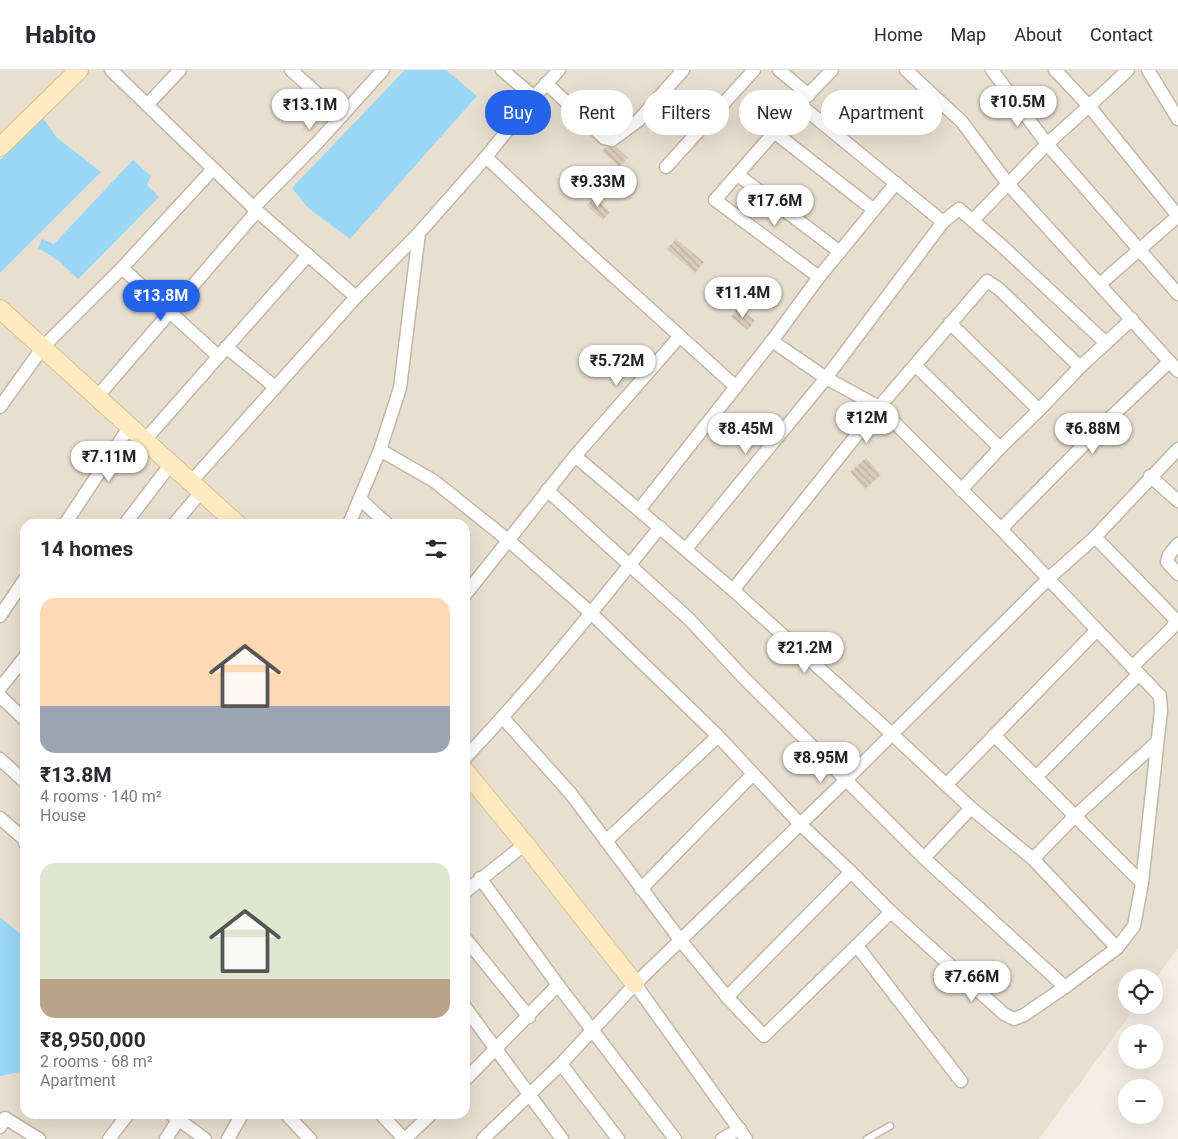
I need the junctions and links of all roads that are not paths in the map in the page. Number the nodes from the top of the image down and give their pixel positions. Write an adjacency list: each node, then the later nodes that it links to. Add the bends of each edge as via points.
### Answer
1 (80, 70): 31 (street)
2 (111, 70): 22 (street)
3 (180, 70): 22 (street)
4 (291, 70): 25 (street)
5 (383, 70): 25 (street)
6 (502, 70): 18 (street)
7 (559, 70): 17 (street)
8 (683, 70): 17 (street, via 638,121 615,140 604,138)
9 (754, 70): 33 (street)
10 (779, 70): 20 (street)
11 (832, 70): 21 (street)
12 (906, 70): 37 (street, via 962,122)
13 (992, 70): 30 (street)
14 (1055, 70): 23 (street)
15 (1128, 70): 23 (street)
16 (1148, 70): 26 (street)
17 (546, 83): 19 (street)
18 (526, 90)
19 (540, 90)
20 (803, 90)
21 (811, 93)
22 (147, 105): 34 (street)
23 (1089, 106): 30 (street); 40 (street)
24 (811, 114): 36 (street)
25 (342, 116): 38 (street)
26 (1178, 119)
27 (504, 135): 32 (street)
28 (771, 135): 35 (street)
29 (778, 135): 39 (street)
30 (1047, 144): 37 (street); 44 (street)
31 (0, 146)
32 (486, 157): 43 (street); 56 (street)
33 (666, 167)
34 (213, 169): 38 (street); 47 (street)
35 (738, 175): 45 (street); 48 (street, via 716,200)
36 (896, 183): 39 (street); 42 (street)
37 (1008, 184): 41 (street); 49 (street)
38 (255, 210): 46 (street); 53 (street)
39 (874, 210): 45 (street)
40 (1178, 216): 44 (street)
41 (974, 220): 42 (street, via 959,209); 58 (street)
42 (943, 222): 64 (street)
43 (419, 233): 51 (street); 74 (street, via 400,388)
44 (1140, 250): 49 (street); 50 (street)
45 (840, 252): 48 (street)
46 (308, 255): 51 (street); 60 (street)
47 (122, 268): 53 (street); 59 (street)
48 (819, 277): 57 (street)
49 (1100, 284): 54 (street)
50 (1178, 294)
51 (356, 297): 65 (street)
52 (0, 310): 59 (street)
53 (170, 311): 60 (street); 67 (street)
54 (1132, 319): 58 (street); 63 (street)
55 (950, 323): 61 (street); 62 (street, via 987,281); 70 (street)
56 (680, 336): 66 (street); 76 (street)
57 (772, 341): 64 (street); 66 (street)
58 (1106, 343): 62 (street)
59 (43, 347): 67 (street); 68 (street)
60 (222, 352): 65 (street); 72 (street)
61 (915, 365): 69 (street); 73 (street)
62 (1080, 367): 70 (street)
63 (1173, 367): 92 (street, via 1109,419)
64 (826, 378): 69 (street); 96 (street)
65 (276, 386): 79 (street)
66 (736, 387): 84 (street)
67 (96, 397): 71 (street)
68 (0, 407)
69 (879, 408): 81 (street); 102 (street)
70 (1039, 410): 73 (street)
71 (130, 426): 72 (street); 85 (street)
72 (145, 440): 77 (street)
73 (1000, 448): 81 (street)
74 (380, 450): 82 (street); 94 (street, via 434,481)
75 (1177, 451): 78 (street)
76 (575, 456): 80 (street); 84 (street)
77 (170, 465): 79 (street); 86 (street)
78 (1150, 476): 83 (street); 93 (street)
79 (195, 487): 87 (street); 88 (street)
80 (547, 490): 94 (street); 97 (street)
81 (961, 490): 92 (street)
82 (360, 499): 89 (street); 90 (street)
83 (1178, 501)
84 (639, 510): 91 (street)
85 (71, 519)
86 (129, 519)
87 (177, 519)
88 (227, 519)
89 (351, 519)
90 (382, 519)
91 (660, 527): 96 (street); 97 (street)
92 (1001, 529): 99 (street)
93 (1095, 536): 99 (street); 107 (street, via 1176,620)
94 (508, 540): 101 (street); 103 (street)
95 (1178, 544): 98 (street, via 1167,562)
96 (686, 549): 102 (street)
97 (630, 564): 103 (street); 122 (street)
98 (1178, 574)
99 (1048, 579): 105 (street); 112 (street)
100 (20, 586): 104 (street)
101 (470, 589)
102 (733, 590): 112 (street)
103 (592, 614): 111 (street); 114 (street)
104 (0, 616)
105 (1097, 630): 107 (street); 113 (street)
106 (20, 663): 108 (street)
107 (1136, 671): 115 (street, via 1160,696); 121 (street)
108 (0, 688)
109 (0, 696): 110 (street)
110 (20, 715)
111 (503, 718): 116 (street); 129 (street, via 572,794)
112 (892, 734): 122 (street); 123 (street)
113 (994, 735): 121 (street); 123 (street)
114 (718, 736): 118 (street); 129 (street)
115 (1156, 743): 125 (street); 135 (street)
116 (470, 753)
117 (0, 759): 119 (street)
118 (753, 774): 127 (street); 137 (street)
119 (20, 777)
120 (470, 777): 130 (street)
121 (1036, 777): 125 (street)
122 (847, 779): 127 (street); 131 (street)
123 (946, 785): 124 (street)
124 (970, 808): 131 (street); 132 (street)
125 (1074, 817): 132 (street); 135 (street)
126 (0, 818): 128 (street)
127 (800, 824): 133 (street); 139 (street)
128 (20, 836)
129 (606, 841): 137 (street)
130 (525, 844): 134 (street); 143 (street)
131 (924, 858): 145 (street)
132 (1034, 859): 142 (street)
133 (851, 872): 138 (street); 146 (street)
134 (480, 878): 136 (street); 144 (street)
135 (1142, 884): 142 (street, via 1134,926)
136 (470, 887)
137 (641, 889): 139 (street)
138 (891, 912): 141 (street); 145 (street, via 1004,1014 1014,1019)
139 (681, 941): 143 (street); 146 (street)
140 (470, 944): 148 (street)
141 (857, 946): 146 (street, via 764,1036); 153 (street)
142 (1117, 948): 145 (street)
143 (635, 984): 149 (street); 164 (street)
144 (558, 985): 148 (street); 149 (street)
145 (1065, 987)
146 (727, 997)
147 (470, 1014): 150 (street)
148 (529, 1017): 150 (street)
149 (592, 1030): 151 (street); 175 (street)
150 (496, 1048): 152 (street); 154 (street)
151 (561, 1064): 154 (street); 174 (street)
152 (470, 1075)
153 (960, 1081)
154 (530, 1094): 172 (street); 173 (street)
155 (124, 1119): 167 (street)
156 (174, 1119): 168 (street)
157 (178, 1119): 169 (street)
158 (239, 1119): 170 (street)
159 (290, 1119): 165 (street)
160 (386, 1119): 171 (street)
161 (426, 1119): 171 (street)
162 (2, 1120): 166 (street)
163 (890, 1126): 177 (lane)
164 (743, 1134): 176 (street)
165 (303, 1137)
166 (38, 1139)
167 (109, 1139)
168 (166, 1139)
169 (205, 1139)
170 (228, 1139)
171 (405, 1139)
172 (483, 1139)
173 (562, 1139)
174 (618, 1139)
175 (675, 1139)
176 (722, 1139)
177 (867, 1139)

